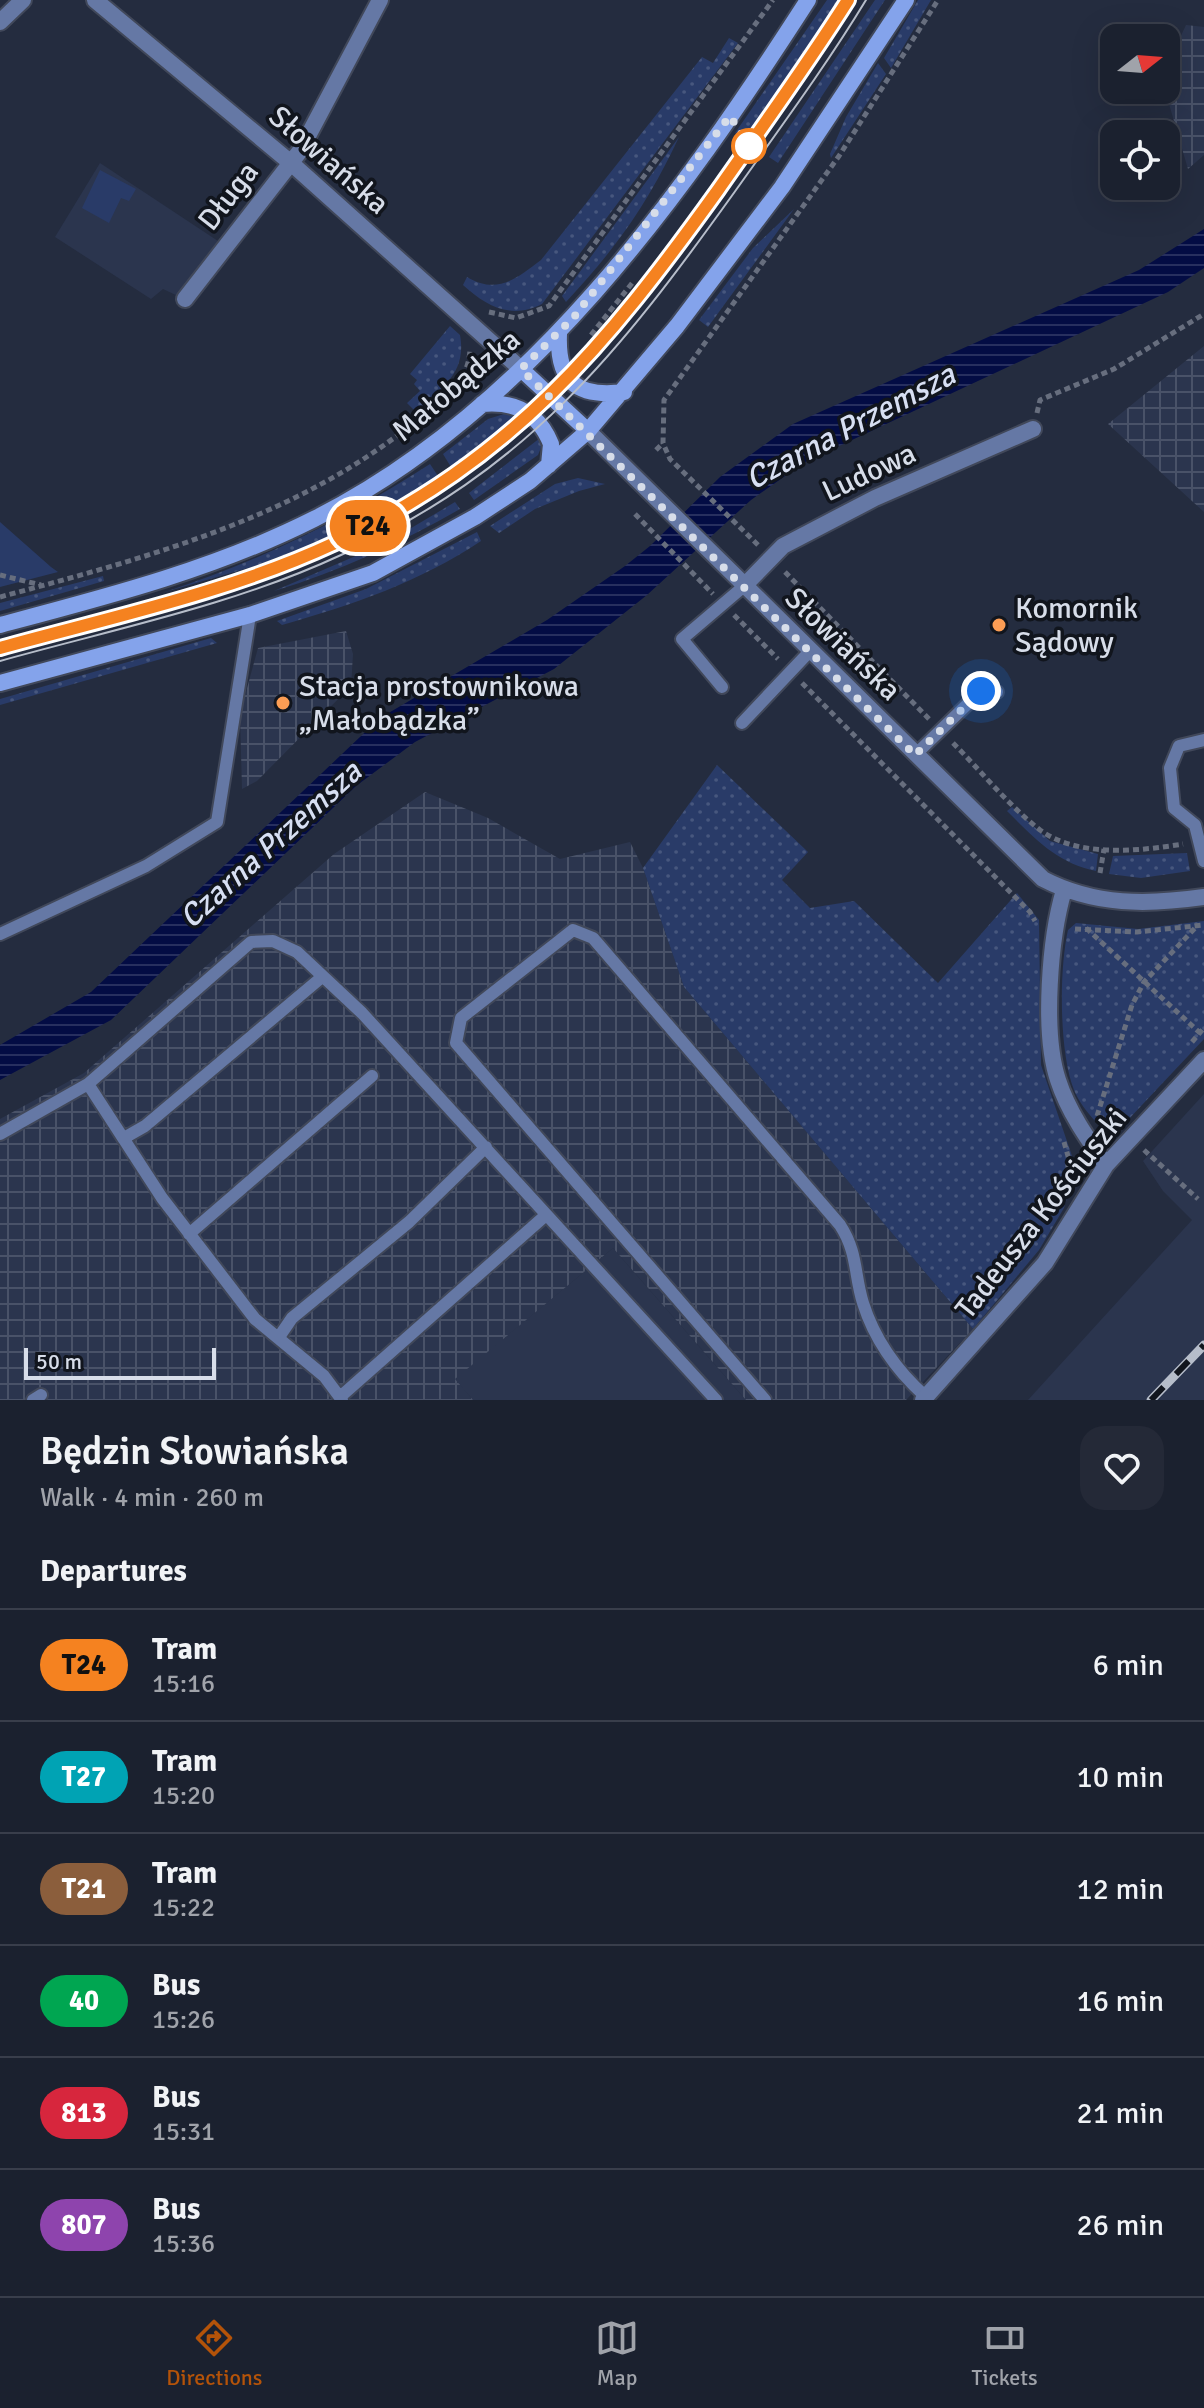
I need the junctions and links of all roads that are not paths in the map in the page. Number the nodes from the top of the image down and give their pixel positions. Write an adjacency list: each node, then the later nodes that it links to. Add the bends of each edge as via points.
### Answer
1 (23, 0): 6 (street)
2 (95, 0): 7 (street, Słowiańska)
3 (380, 0): 7 (street, Długa)
4 (808, 0): 9 (street, Małobądzka, via 704,151)
5 (906, 0): 11 (street, via 782,187)
6 (0, 22)
7 (291, 163): 8 (street, Długa); 10 (street, Słowiańska)
8 (185, 299)
9 (559, 334): 10 (street, Małobądzka); 11 (street, via 558,356 574,385 589,394)
10 (521, 369): 12 (street, Małobądzka); 14 (street)
11 (624, 392): 14 (street)
12 (482, 404): 15 (street, via 515,405 531,415 551,444); 18 (street, Małobądzka, via 383,479 291,530 111,596)
13 (1033, 429): 16 (street, Ludowa, via 875,498 768,554)
14 (588, 431): 15 (street); 16 (street, Słowiańska)
15 (549, 465): 17 (street, via 475,517 373,573)
16 (743, 587): 19 (street, Słowiańska); 21 (lane, via 682,639)
17 (250, 615): 20 (street); 29 (lane, via 217,822 146,866)
18 (0, 625)
19 (811, 650): 23 (lane); 25 (street, Słowiańska)
20 (0, 683)
21 (722, 687)
22 (997, 692): 25 (lane, via 981,691)
23 (742, 723)
24 (1204, 740): 26 (lane, via 1179,746 1170,768 1174,808 1195,825)
25 (915, 755): 27 (street, Słowiańska, via 1025,863)
26 (1204, 861)
27 (1064, 890): 28 (street, Słowiańska, via 1126,903); 37 (street, via 1051,947 1051,1040 1070,1111)
28 (1204, 897)
29 (0, 934)
30 (322, 977): 33 (lane, via 297,952 273,941 251,942); 35 (lane); 36 (lane)
31 (1204, 1060): 37 (street, Tadeusza Kościuszki)
32 (372, 1076): 39 (lane)
33 (88, 1084): 34 (lane); 35 (lane)
34 (0, 1134)
35 (124, 1138): 39 (lane)
36 (486, 1147): 38 (lane); 40 (lane, via 409,1222 292,1318)
37 (1106, 1165): 42 (street, Tadeusza Kościuszki, via 1045,1263)
38 (546, 1215): 41 (lane); 43 (lane)
39 (189, 1234): 40 (lane, via 255,1319)
40 (279, 1337): 41 (lane, via 324,1376)
41 (341, 1399)
42 (924, 1399): 44 (lane, via 881,1344 862,1302 853,1245 840,1225 593,938 573,930 461,1018 456,1043)
43 (716, 1400)
44 (765, 1400)

